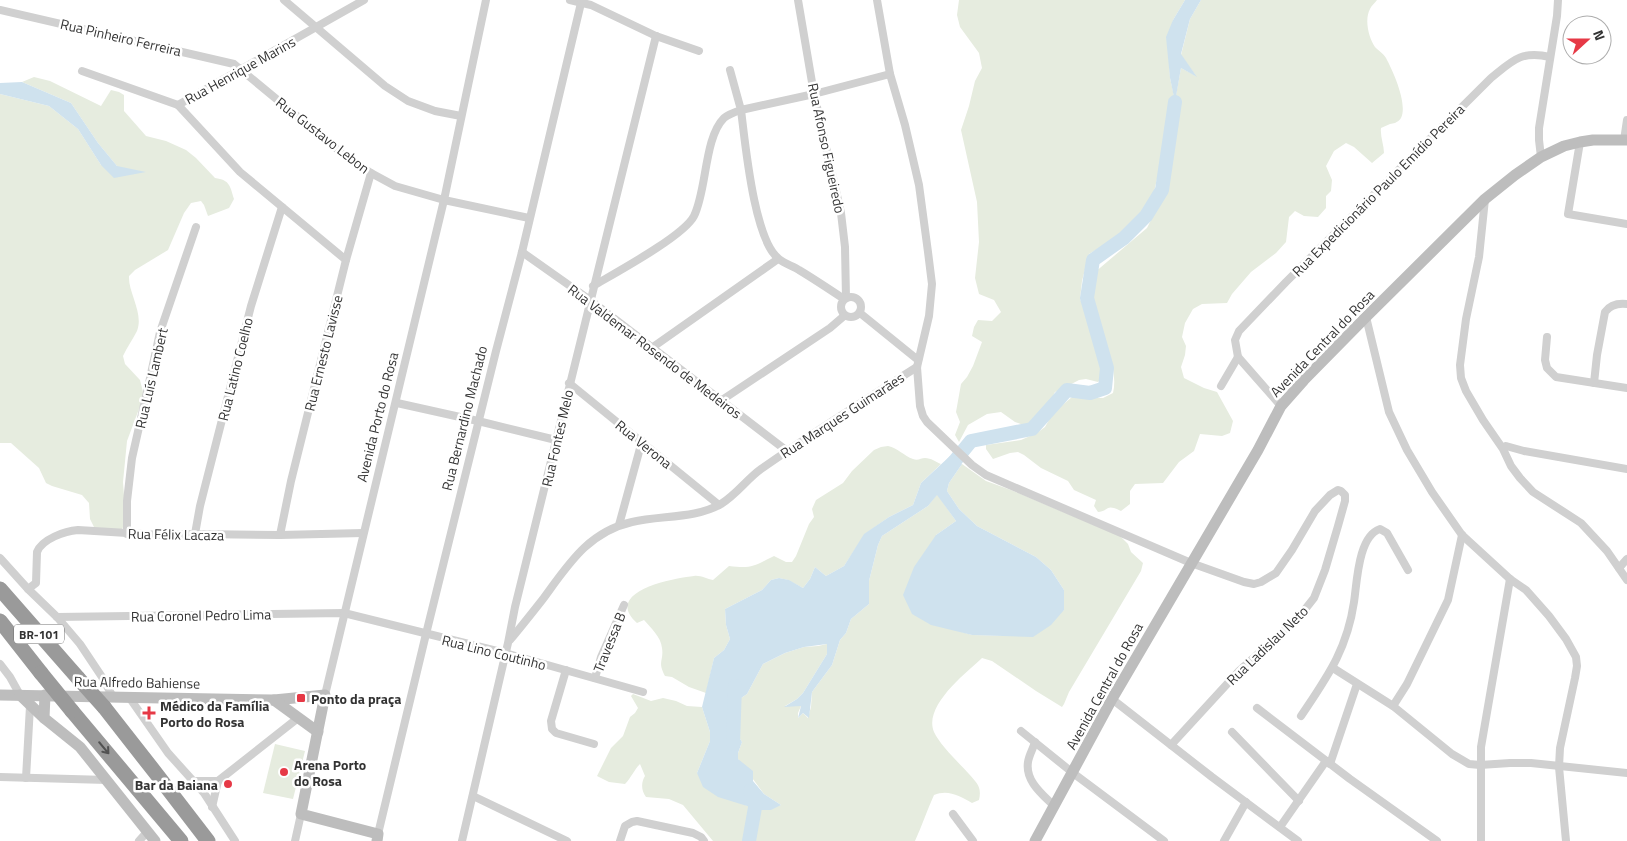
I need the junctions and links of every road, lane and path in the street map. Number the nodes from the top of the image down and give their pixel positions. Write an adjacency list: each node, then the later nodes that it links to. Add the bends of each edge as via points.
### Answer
1 (284, 0): 10 (street)
2 (364, 0): 10 (street, Rua Henrique Marins)
3 (486, 0): 21 (street, Avenida Porto do Rosa)
4 (570, 0): 8 (street)
5 (798, 0): 18 (street, Rua Afonso Figueiredo)
6 (877, 0): 17 (street)
7 (1558, 0): 13 (street)
8 (581, 2): 11 (street); 30 (street, Rua Bernardino Machado)
9 (0, 10): 14 (street, Rua Pinheiro Ferreira, via 225,61)
10 (315, 27): 14 (street, Rua Henrique Marins); 21 (street, via 385,86 408,101)
11 (656, 36): 12 (street); 36 (street, Rua Fontes Melo)
12 (699, 51)
13 (1550, 57): 25 (street, via 1540,128); 45 (street, Rua Expedicionário Paulo Emídio Pereira, via 1537,54 1513,60 1459,109 1239,332 1235,340)
14 (240, 69): 19 (street, Rua Henrique Marins); 26 (street, Rua Gustavo Lebon, via 342,154)
15 (730, 70): 20 (street)
16 (82, 72): 19 (street, Rua Henrique Marins)
17 (890, 74): 18 (street); 46 (street, via 919,185 932,284)
18 (814, 94): 20 (street); 37 (street, Rua Afonso Figueiredo, via 841,213 846,247)
19 (178, 104): 29 (street, via 240,172)
20 (741, 110): 34 (street, via 756,210 772,252); 36 (street, via 725,117 717,127 694,217 681,231)
21 (461, 116): 28 (street, Avenida Porto do Rosa)
22 (1627, 120): 23 (street)
23 (1626, 140): 24 (street, Avenida Central do Rosa)
24 (1580, 142): 25 (street, Avenida Central do Rosa); 31 (street, via 1568,214)
25 (1541, 158): 27 (street, Avenida Central do Rosa)
26 (371, 173): 28 (street, Rua Gustavo Lebon, via 394,186); 35 (street, Rua Ernesto Lavisse)
27 (1485, 199): 42 (street, Avenida Central do Rosa); 70 (street, via 1466,319 1461,378 1482,420 1520,478 1533,492 1581,523)
28 (444, 200): 30 (street, Rua Gustavo Lebon); 52 (street, Avenida Porto do Rosa)
29 (282, 207): 35 (street); 64 (street, Rua Latino Coelho, via 250,306)
30 (529, 218): 33 (street, Rua Bernardino Machado)
31 (1627, 224)
32 (196, 227): 63 (street, Rua Luís Lambert, via 160,332 132,458 127,501)
33 (522, 252): 38 (street, Rua Valdemar Rosendo de Medeiros); 54 (street, Rua Bernardino Machado)
34 (778, 259): 37 (street); 44 (street)
35 (346, 260): 65 (street, Rua Ernesto Lavisse)
36 (593, 286): 38 (street, Rua Fontes Melo)
37 (845, 298): 40 (street, via 856,298 860,302); 41 (street, via 840,308)
38 (590, 300): 44 (street, Rua Valdemar Rosendo de Medeiros); 47 (street, Rua Fontes Melo)
39 (1627, 304): 48 (street, via 1616,304 1605,312)
40 (860, 313): 41 (street, via 853,318); 46 (street)
41 (844, 316): 51 (street)
42 (1366, 317): 53 (street, Avenida Central do Rosa); 66 (street, via 1389,412 1407,450)
43 (1547, 337): 48 (street, via 1544,360 1551,373 1556,377)
44 (652, 347): 51 (street, Rua Valdemar Rosendo de Medeiros)
45 (1238, 358): 49 (street); 53 (street)
46 (918, 363): 58 (street, Rua Marques Guimarães); 69 (street, Rua Marques Guimarães, via 923,416 976,469)
47 (570, 383): 55 (street, Rua Fontes Melo); 56 (street, Rua Verona)
48 (1594, 383): 50 (street)
49 (1221, 386)
50 (1627, 388)
51 (722, 400): 58 (street, Rua Valdemar Rosendo de Medeiros)
52 (396, 403): 54 (street); 62 (street, Avenida Porto do Rosa)
53 (1281, 406): 69 (street, Avenida Central do Rosa)
54 (478, 420): 55 (street); 80 (street, Rua Bernardino Machado)
55 (556, 440): 81 (street, Rua Fontes Melo)
56 (642, 441): 60 (street, Rua Verona); 61 (street)
57 (1506, 446): 59 (street)
58 (787, 451): 60 (street, Rua Marques Guimarães, via 759,470)
59 (1627, 469)
60 (719, 505): 61 (street, Rua Marques Guimarães, via 700,512)
61 (619, 525): 81 (street, Rua Marques Guimarães, via 578,552)
62 (363, 533): 65 (street, Rua Félix Lacaza); 77 (street, Avenida Porto do Rosa)
63 (128, 534): 64 (street, Rua Félix Lacaza); 75 (street, Rua Félix Lacaza, via 78,530 56,537 38,548 36,583)
64 (195, 534): 65 (street, Rua Félix Lacaza)
65 (280, 535)
66 (1462, 535): 72 (street); 98 (street, via 1448,600)
67 (0, 558): 75 (street)
68 (1627, 558): 70 (street)
69 (1191, 563): 94 (street, Avenida Central do Rosa); 108 (street, Rua Ladislau Neto, via 1244,582 1261,582 1276,573 1330,495 1338,490 1345,495 1333,544 1314,598 1299,617 1239,671)
70 (1619, 568): 73 (street)
71 (1408, 570): 84 (street, via 1387,533 1380,529 1371,534 1357,574 1352,619)
72 (1510, 579): 110 (street); 111 (street, via 1526,590 1549,616 1576,658)
73 (1627, 580)
74 (0, 589): 96 (highway, BR-101, bridge, via 78,678)
75 (28, 590): 78 (street)
76 (624, 605): 86 (street, Travessa B)
77 (344, 613): 78 (street, Rua Coronel Pedro Lima); 80 (street, Rua Lino Coutinho); 91 (street, Avenida Porto do Rosa)
78 (57, 617): 96 (street, via 102,677)
79 (0, 621): 130 (highway, BR-101, one-way to 130, bridge)
80 (426, 634): 82 (street, Rua Lino Coutinho); 128 (street, Rua Bernardino Machado)
81 (508, 642): 82 (street, Rua Fontes Melo)
82 (505, 653): 85 (street, Rua Lino Coutinho); 119 (street, Rua Fontes Melo)
83 (0, 664): 90 (street)
84 (1333, 668): 87 (street); 100 (street)
85 (566, 670): 86 (street, Rua Lino Coutinho); 107 (street, via 551,721 552,729)
86 (595, 678): 88 (street, Rua Lino Coutinho)
87 (1357, 684): 98 (street); 109 (street)
88 (643, 692)
89 (0, 695): 90 (street, Rua Alfredo Bahiense)
90 (20, 695): 92 (street, Rua Alfredo Bahiense); 97 (street)
91 (325, 695): 95 (street, Rua Alfredo Bahiense); 104 (street, Avenida Porto do Rosa)
92 (44, 696): 96 (street, Rua Alfredo Bahiense); 101 (street)
93 (129, 697): 95 (street, Rua Alfredo Bahiense); 96 (street, Rua Alfredo Bahiense); 117 (street, via 168,753)
94 (1112, 699): 108 (street); 112 (street, Avenida Central do Rosa)
95 (274, 700): 102 (street)
96 (108, 702): 131 (highway, BR-101, via 158,776)
97 (30, 706): 101 (street); 115 (street)
98 (1393, 706): 110 (street, via 1460,760)
99 (1257, 708): 109 (street)
100 (1301, 716)
101 (44, 718): 116 (street, via 80,747)
102 (298, 718): 104 (street); 118 (street)
103 (1021, 731): 106 (street)
104 (318, 732): 124 (street, Avenida Porto do Rosa)
105 (1232, 732): 120 (street)
106 (1035, 742): 112 (street); 122 (street, via 1028,763 1030,778)
107 (594, 744)
108 (1171, 745): 121 (street)
109 (1328, 763): 120 (street); 143 (street)
110 (1480, 765): 111 (street, via 1531,763); 144 (street)
111 (1559, 767): 113 (street); 145 (street)
112 (1073, 773): 122 (street, Avenida Central do Rosa); 140 (street)
113 (1627, 773)
114 (0, 778): 115 (street)
115 (26, 778): 116 (street)
116 (107, 780): 127 (street)
117 (194, 781): 118 (street); 123 (street)
118 (218, 781): 123 (street)
119 (473, 796): 134 (street, Rua Fontes Melo); 135 (street)
120 (1299, 801): 126 (street)
121 (1246, 802): 126 (street); 141 (street)
122 (1054, 806): 139 (street, Avenida Central do Rosa)
123 (212, 808): 132 (street)
124 (301, 814): 128 (street); 133 (street, Avenida Porto do Rosa)
125 (953, 814): 138 (street)
126 (1280, 827): 142 (street)
127 (151, 836): 129 (street)
128 (378, 838)
129 (139, 841)
130 (182, 841)
131 (208, 841)
132 (235, 841)
133 (295, 841)
134 (462, 841)
135 (567, 841)
136 (620, 841): 137 (street, via 625,826 636,821 693,833)
137 (704, 841)
138 (973, 841)
139 (1035, 841)
140 (1164, 841)
141 (1224, 841)
142 (1298, 841)
143 (1437, 841)
144 (1481, 841)
145 (1566, 841)

